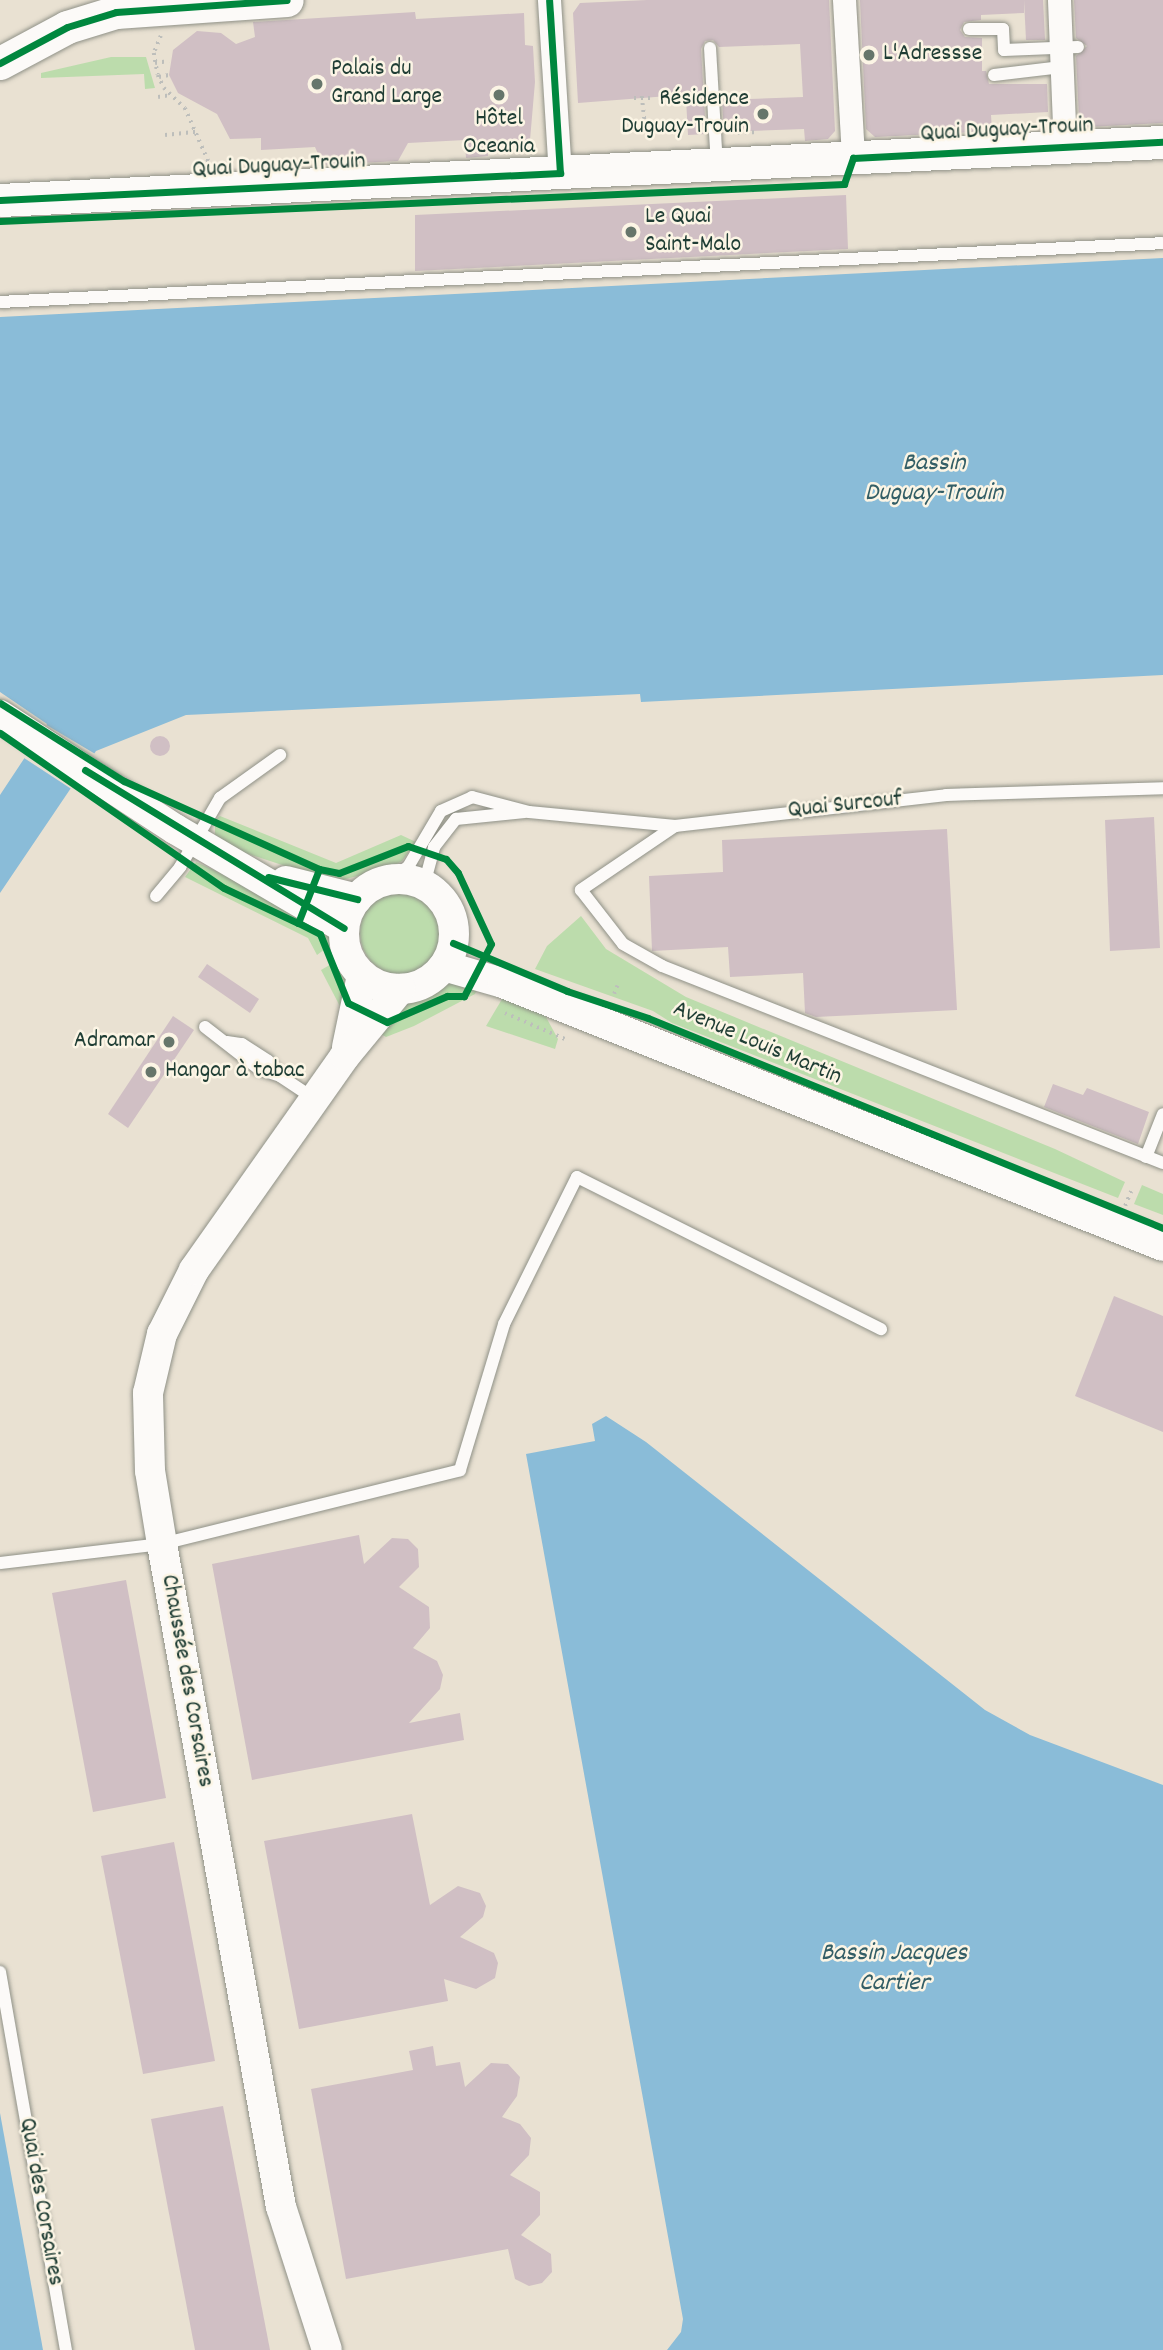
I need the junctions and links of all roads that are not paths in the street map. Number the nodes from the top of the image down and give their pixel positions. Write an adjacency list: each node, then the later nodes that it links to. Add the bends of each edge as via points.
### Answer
1 (287, 0): 8 (main road, via 116,12 67,27)
2 (549, 0): 14 (street)
3 (844, 0): 12 (street)
4 (1059, 0): 7 (street)
5 (969, 29): 7 (lane, via 1003,29 1004,50)
6 (710, 48): 13 (lane)
7 (1067, 55): 9 (lane); 11 (street)
8 (0, 64)
9 (994, 75)
10 (1163, 142): 11 (main road, Quai Duguay-Trouin)
11 (1065, 148): 12 (main road, Quai Duguay-Trouin)
12 (853, 158): 13 (main road, Quai Duguay-Trouin)
13 (717, 165): 14 (main road, Quai Duguay-Trouin)
14 (559, 173): 15 (main road, Quai Duguay-Trouin)
15 (0, 200)
16 (1163, 243): 17 (lane)
17 (0, 302)
18 (12, 723): 23 (street)
19 (280, 755): 23 (lane, via 220,798)
20 (1163, 788): 22 (lane, Quai Surcouf, via 946,795)
21 (529, 811): 22 (lane, Quai Surcouf); 25 (lane, via 485,799 458,800 432,820 408,867); 26 (lane, via 456,819 438,839)
22 (675, 825): 37 (lane, via 581,890 624,944 662,966)
23 (194, 840): 24 (street); 27 (lane)
24 (258, 876): 28 (street); 29 (street)
25 (387, 880): 26 (street); 28 (street)
26 (424, 885): 30 (street, via 443,900 454,928)
27 (156, 896)
28 (357, 899): 29 (street)
29 (344, 928): 31 (street, via 347,952)
30 (444, 966): 32 (street, via 425,983); 39 (street, Avenue Louis Martin, via 503,983)
31 (362, 975): 32 (street, via 386,988); 34 (street, Chaussée des Corsaires)
32 (400, 989): 34 (street, Chaussée des Corsaires)
33 (205, 1027): 35 (lane, via 236,1054)
34 (345, 1056): 35 (street, Chaussée des Corsaires)
35 (316, 1100): 41 (street, Chaussée des Corsaires, via 222,1227 162,1334 148,1393 147,1430)
36 (1163, 1114): 37 (lane)
37 (1146, 1157): 38 (lane)
38 (1163, 1163)
39 (1163, 1246)
40 (881, 1329): 41 (lane, via 577,1177 504,1324 460,1470)
41 (162, 1544): 42 (lane); 45 (street, Chaussée des Corsaires, via 281,2207)
42 (0, 1563)
43 (0, 1972): 44 (lane, Quai des Corsaires)
44 (66, 2350)
45 (327, 2350)

